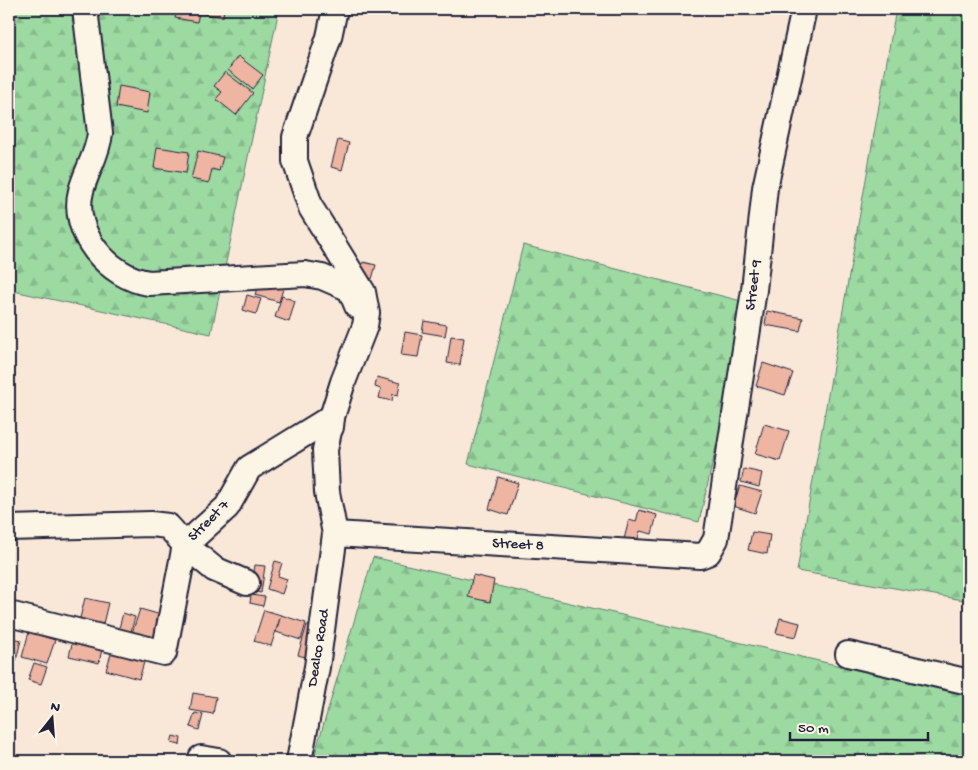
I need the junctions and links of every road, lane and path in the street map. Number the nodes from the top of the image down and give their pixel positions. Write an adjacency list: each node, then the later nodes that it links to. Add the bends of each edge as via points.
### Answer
1 (84, 9): 4 (street, via 100,133 80,192 80,214 100,258 120,273 149,284 305,274 322,277 350,289)
2 (335, 9): 4 (street, Dealco Road, via 329,37 295,137 295,161 311,208 363,292 367,305)
3 (804, 9): 9 (street, Street 9, via 765,188 754,290 716,539 708,553)
4 (365, 326): 5 (street, Dealco Road)
5 (332, 417): 7 (street, Dealco Road, via 325,450); 8 (street, Street 7, via 249,468 227,507)
6 (9, 528): 8 (street, via 151,524 168,526)
7 (335, 534): 9 (street, Street 8); 14 (street, Dealco Road, via 317,666)
8 (185, 544): 10 (street, via 214,569); 11 (street, Street 7, via 164,653)
9 (700, 556)
10 (247, 582)
11 (9, 614)
12 (848, 654): 13 (street)
13 (969, 682)
14 (299, 761)

